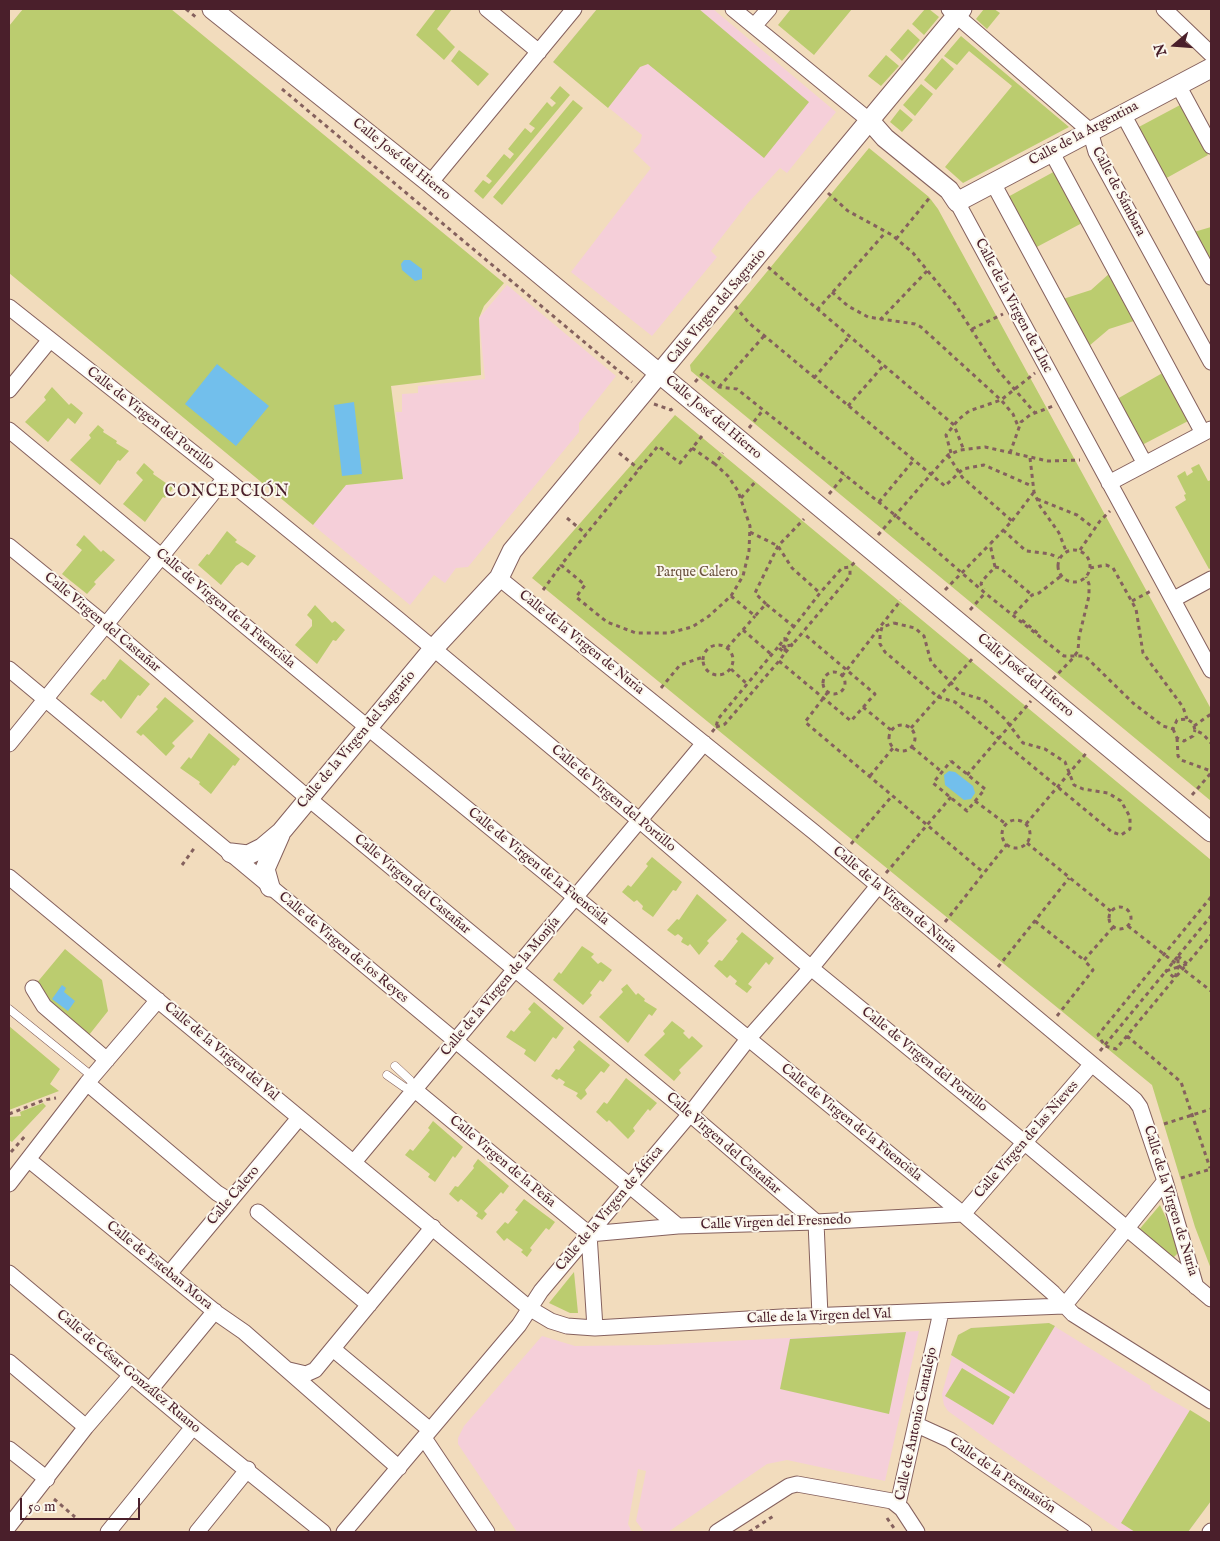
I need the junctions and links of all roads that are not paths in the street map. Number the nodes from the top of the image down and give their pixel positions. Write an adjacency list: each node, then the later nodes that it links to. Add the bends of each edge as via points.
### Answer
1 (487, 9): 9 (street)
2 (574, 9): 9 (street)
3 (733, 9): 8 (street, Calle de la Virgen de Lluc)
4 (769, 9): 8 (street)
5 (1164, 9): 10 (street)
6 (956, 11): 14 (street, Calle Virgen del Sagrario); 15 (street, Calle de Sámbara)
7 (213, 13): 18 (street, Calle José del Hierro)
8 (754, 26): 14 (street, Calle de la Virgen de Lluc)
9 (539, 52): 18 (street)
10 (1211, 54)
11 (1211, 68): 12 (street, Calle de la Argentina)
12 (1178, 85): 13 (street, Calle de la Argentina); 16 (street)
13 (1123, 114): 15 (street, Calle de la Argentina); 21 (street)
14 (870, 121): 20 (street, Calle de la Virgen de Lluc); 25 (street, Calle Virgen del Sagrario)
15 (1090, 131): 17 (street, Calle de la Argentina); 24 (street, Calle de Sámbara, via 1096,152)
16 (1211, 146)
17 (1052, 151): 19 (street, Calle de la Argentina); 28 (street)
18 (430, 183): 25 (street, Calle José del Hierro)
19 (994, 183): 20 (street, Calle de la Argentina); 29 (street)
20 (957, 202): 31 (street, Calle de la Virgen de Lluc)
21 (1211, 278)
22 (9, 307): 23 (street, Calle de Virgen del Portillo)
23 (49, 341): 26 (street); 30 (street, Calle de Virgen del Portillo)
24 (1211, 362)
25 (661, 374): 34 (street, Calle Virgen del Sagrario, via 512,551); 48 (street, Calle José del Hierro)
26 (9, 390)
27 (9, 430): 33 (street, Calle de Virgen de la Fuencisla)
28 (1207, 431): 29 (street)
29 (1145, 464): 31 (street)
30 (225, 478): 33 (street); 38 (street, Calle de Virgen del Portillo)
31 (1109, 483): 36 (street, Calle de la Virgen de Lluc)
32 (9, 546): 37 (street, Calle Virgen del Castañar)
33 (161, 557): 37 (street); 42 (street, Calle de Virgen de la Fuencisla)
34 (499, 578): 38 (street, Calle Virgen del Sagrario); 43 (street, Calle de la Virgen de Nuria)
35 (1211, 579): 36 (street)
36 (1174, 599): 40 (street, Calle de la Virgen de Lluc)
37 (106, 625): 41 (street); 45 (street, Calle Virgen del Castañar)
38 (433, 649): 42 (street, Calle de la Virgen del Sagrario); 46 (street, Calle de Virgen del Portillo)
39 (9, 669): 41 (street, Calle de Virgen de los Reyes)
40 (1211, 670)
41 (45, 699): 44 (street); 49 (street, Calle de Virgen de los Reyes)
42 (367, 728): 45 (street, Calle de la Virgen del Sagrario); 53 (street, Calle de Virgen de la Fuencisla)
43 (704, 743): 46 (street, Calle de la Virgen de la Monjía); 51 (street, Calle de la Virgen de Nuria)
44 (9, 744)
45 (309, 799): 47 (street, Calle de la Virgen del Sagrario); 55 (street, Calle Virgen del Castañar)
46 (639, 820): 53 (street, Calle de la Virgen de la Monjía); 54 (street, Calle de Virgen del Portillo)
47 (281, 832): 49 (street, Calle de la Virgen del Sagrario, via 248,855); 52 (street, Calle de la Virgen del Sagrario, via 265,869)
48 (1211, 832)
49 (231, 853): 52 (street, Calle de Virgen de los Reyes)
50 (9, 877): 57 (street, Calle de la Virgen del Val)
51 (878, 886): 54 (street, Calle de la Virgen de África); 62 (street, Calle de la Virgen de Nuria)
52 (270, 887): 60 (street, Calle de Virgen de los Reyes)
53 (575, 897): 55 (street, Calle de la Virgen de la Monjía); 59 (street, Calle de Virgen de la Fuencisla)
54 (812, 968): 59 (street, Calle de la Virgen de África); 69 (street, Calle de Virgen del Portillo)
55 (515, 971): 60 (street, Calle de la Virgen de la Monjía); 67 (street, Calle Virgen del Castañar)
56 (33, 988): 61 (street, via 44,1006)
57 (158, 1000): 61 (street); 68 (street, Calle de la Virgen del Val)
58 (9, 1009): 65 (lane)
59 (748, 1039): 67 (street, Calle de la Virgen de África); 77 (street, Calle de Virgen de la Fuencisla)
60 (456, 1042): 66 (street, Calle de la Virgen de la Monjía); 74 (street, Calle de Virgen de los Reyes)
61 (107, 1060): 65 (street)
62 (1091, 1065): 69 (street, Calle Virgen de las Nieves); 72 (street, Calle de la Virgen de Nuria, via 1140,1107)
63 (395, 1066): 66 (lane, via 410,1080)
64 (387, 1075): 66 (lane, via 404,1088)
65 (90, 1080): 70 (street); 75 (street)
66 (415, 1090): 71 (street, Calle de la Virgen de la Monjía); 82 (street, Calle Virgen de la Peña)
67 (690, 1114): 74 (street, Calle de la Virgen de África); 78 (street, Calle Virgen del Castañar)
68 (299, 1118): 71 (street, Calle de la Virgen del Val); 75 (street, Calle Calero)
69 (1025, 1142): 77 (street, Calle Virgen de las Nieves); 81 (street, Calle de Virgen del Portillo)
70 (29, 1160): 73 (street); 84 (street, Calle de Esteban Mora)
71 (354, 1162): 80 (street, Calle de la Virgen del Val)
72 (1165, 1181): 81 (street); 85 (street, Calle de la Virgen de Nuria)
73 (9, 1184)
74 (630, 1186): 79 (street, Calle de Virgen de los Reyes); 82 (street, Calle de la Virgen de África)
75 (230, 1201): 84 (street, Calle Calero)
76 (258, 1212): 87 (street)
77 (963, 1214): 78 (street, Calle Virgen del Fresnedo); 88 (street, Calle de Virgen de la Fuencisla)
78 (816, 1222): 79 (street, Calle Virgen del Fresnedo); 92 (street)
79 (678, 1226): 82 (street, Calle Virgen del Fresnedo)
80 (432, 1228): 87 (street); 89 (street, Calle de la Virgen del Val)
81 (1126, 1230): 85 (street, Calle de Virgen del Portillo); 88 (street)
82 (589, 1234): 89 (street, Calle de la Virgen de África); 93 (street)
83 (9, 1273): 98 (street, Calle de César González Ruano)
84 (170, 1274): 90 (street, Calle de Esteban Mora)
85 (1196, 1287): 86 (street, Calle de Virgen del Portillo)
86 (1211, 1300)
87 (369, 1305): 94 (street)
88 (1064, 1306): 91 (street, Calle de la Virgen del Val); 101 (street, via 1086,1324)
89 (529, 1308): 93 (street, Calle de la Virgen del Val, via 567,1326); 105 (street, Calle de la Virgen de África, via 519,1325)
90 (215, 1311): 96 (street, Calle de Esteban Mora); 99 (street)
91 (941, 1312): 92 (street, Calle de la Virgen del Val); 102 (street, Calle de Antonio Cantalejo)
92 (820, 1316): 93 (street, Calle de la Virgen del Val)
93 (595, 1328)
94 (333, 1349): 97 (street); 105 (street)
95 (9, 1362): 103 (street)
96 (289, 1370): 97 (street, via 306,1374); 100 (street, Calle de Esteban Mora)
97 (315, 1370): 100 (street, via 311,1378)
98 (131, 1375): 99 (street, Calle de César González Ruano); 103 (street)
99 (150, 1390): 104 (street, Calle de César González Ruano)
100 (313, 1394): 107 (street, Calle de Esteban Mora)
101 (1211, 1401)
102 (917, 1424): 110 (street, Calle de Antonio Cantalejo); 119 (street, Calle de la Persuasión, via 950,1440)
103 (86, 1427): 109 (street)
104 (193, 1427): 108 (street, Calle de César González Ruano); 112 (street)
105 (427, 1434): 107 (street, Calle de la Virgen de África); 116 (street)
106 (9, 1448): 109 (street)
107 (399, 1468): 115 (street, Calle de la Virgen de África)
108 (248, 1469): 113 (street); 114 (street, Calle de César González Ruano)
109 (47, 1479): 111 (street)
110 (898, 1504): 117 (street, via 797,1484); 118 (street, Calle de Antonio Cantalejo)
111 (9, 1526)
112 (108, 1532)
113 (197, 1532)
114 (323, 1532)
115 (344, 1532)
116 (487, 1532)
117 (717, 1532)
118 (917, 1532)
119 (1084, 1532)

